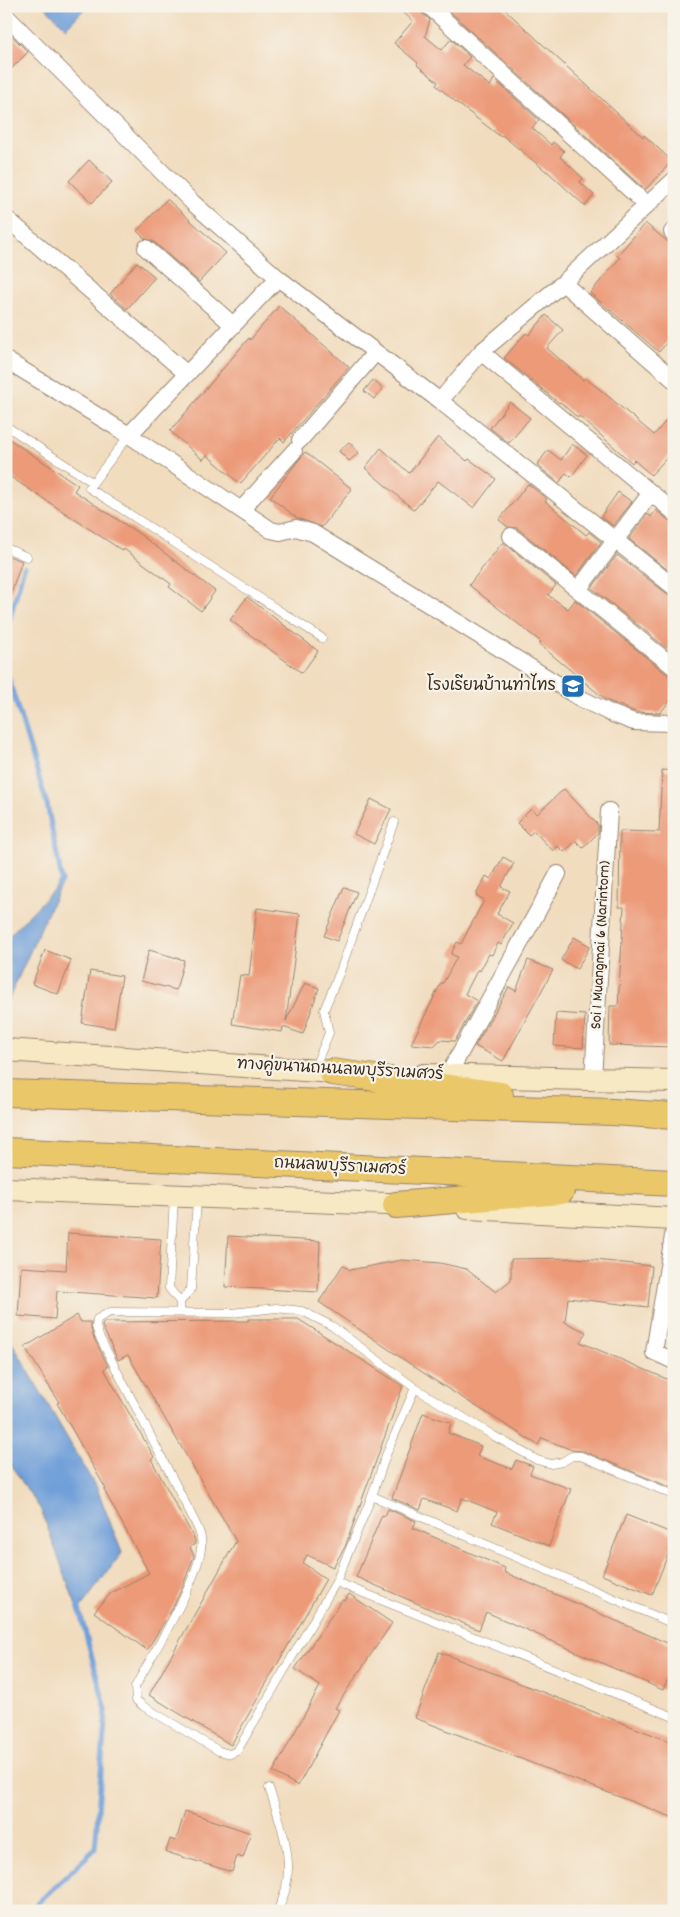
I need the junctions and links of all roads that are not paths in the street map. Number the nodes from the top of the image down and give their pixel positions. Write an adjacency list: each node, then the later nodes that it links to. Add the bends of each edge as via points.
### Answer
1 (428, 6): 4 (street)
2 (6, 16): 7 (street, via 193,202)
3 (674, 180): 4 (street)
4 (647, 204): 8 (street)
5 (6, 218): 13 (street)
6 (146, 248): 9 (street)
7 (278, 278): 9 (street); 11 (street)
8 (563, 283): 10 (street); 14 (street)
9 (233, 325): 13 (street)
10 (481, 352): 15 (street); 19 (street)
11 (375, 353): 15 (street); 20 (street)
12 (6, 360): 17 (street)
13 (187, 374): 17 (street)
14 (674, 380)
15 (440, 401): 23 (street)
16 (6, 426): 18 (lane)
17 (129, 435): 18 (lane); 20 (street)
18 (92, 482): 28 (lane, via 89,488)
19 (650, 494): 21 (street); 23 (street)
20 (241, 510): 30 (street, via 276,532 296,528 313,533 526,666 610,713 634,722)
21 (674, 512)
22 (511, 536): 27 (street)
23 (616, 540): 26 (street); 27 (street)
24 (6, 548): 25 (lane)
25 (27, 558)
26 (674, 587)
27 (578, 590): 29 (street)
28 (322, 638)
29 (674, 667)
30 (674, 723)
31 (610, 811): 37 (street, Soi 1 Muangmai 6 (Narintorn))
32 (394, 822): 35 (lane, via 324,1010 330,1033)
33 (558, 874): 36 (street)
34 (8, 1050): 35 (main road, ทางคู่ขนานถนนลพบุรีราเมศวร์)
35 (323, 1072): 36 (main road, ทางคู่ขนานถนนลพบุรีราเมศวร์); 40 (main road, via 448,1086)
36 (448, 1075): 37 (main road, ทางคู่ขนานถนนลพบุรีราเมศวร์)
37 (593, 1079): 38 (main road, ทางคู่ขนานถนนลพบุรีราเมศวร์)
38 (674, 1081)
39 (9, 1093): 40 (main road)
40 (612, 1112): 41 (main road)
41 (674, 1116)
42 (8, 1151): 43 (main road, ถนนลพบุรีราเมศวร์)
43 (674, 1184): 47 (main road)
44 (7, 1189): 45 (main road)
45 (174, 1195): 46 (main road); 50 (lane, via 169,1288)
46 (197, 1197): 47 (main road); 50 (lane, via 191,1289)
47 (396, 1204): 48 (main road)
48 (674, 1219)
49 (674, 1230): 52 (street, via 654,1352)
50 (180, 1302): 51 (lane)
51 (180, 1312): 53 (lane, via 232,1313 276,1308 302,1311 332,1326); 56 (lane, via 110,1312 97,1319 96,1327 202,1539 200,1561 135,1687 136,1700 219,1751 230,1754 237,1751)
52 (674, 1361)
53 (415, 1388): 54 (lane, via 537,1460 551,1464 581,1456); 55 (lane)
54 (674, 1495)
55 (372, 1496): 56 (lane); 57 (lane)
56 (336, 1582): 58 (lane)
57 (674, 1624)
58 (674, 1717)
59 (268, 1788): 60 (lane, via 282,1825 288,1858 285,1890)
60 (277, 1911)

